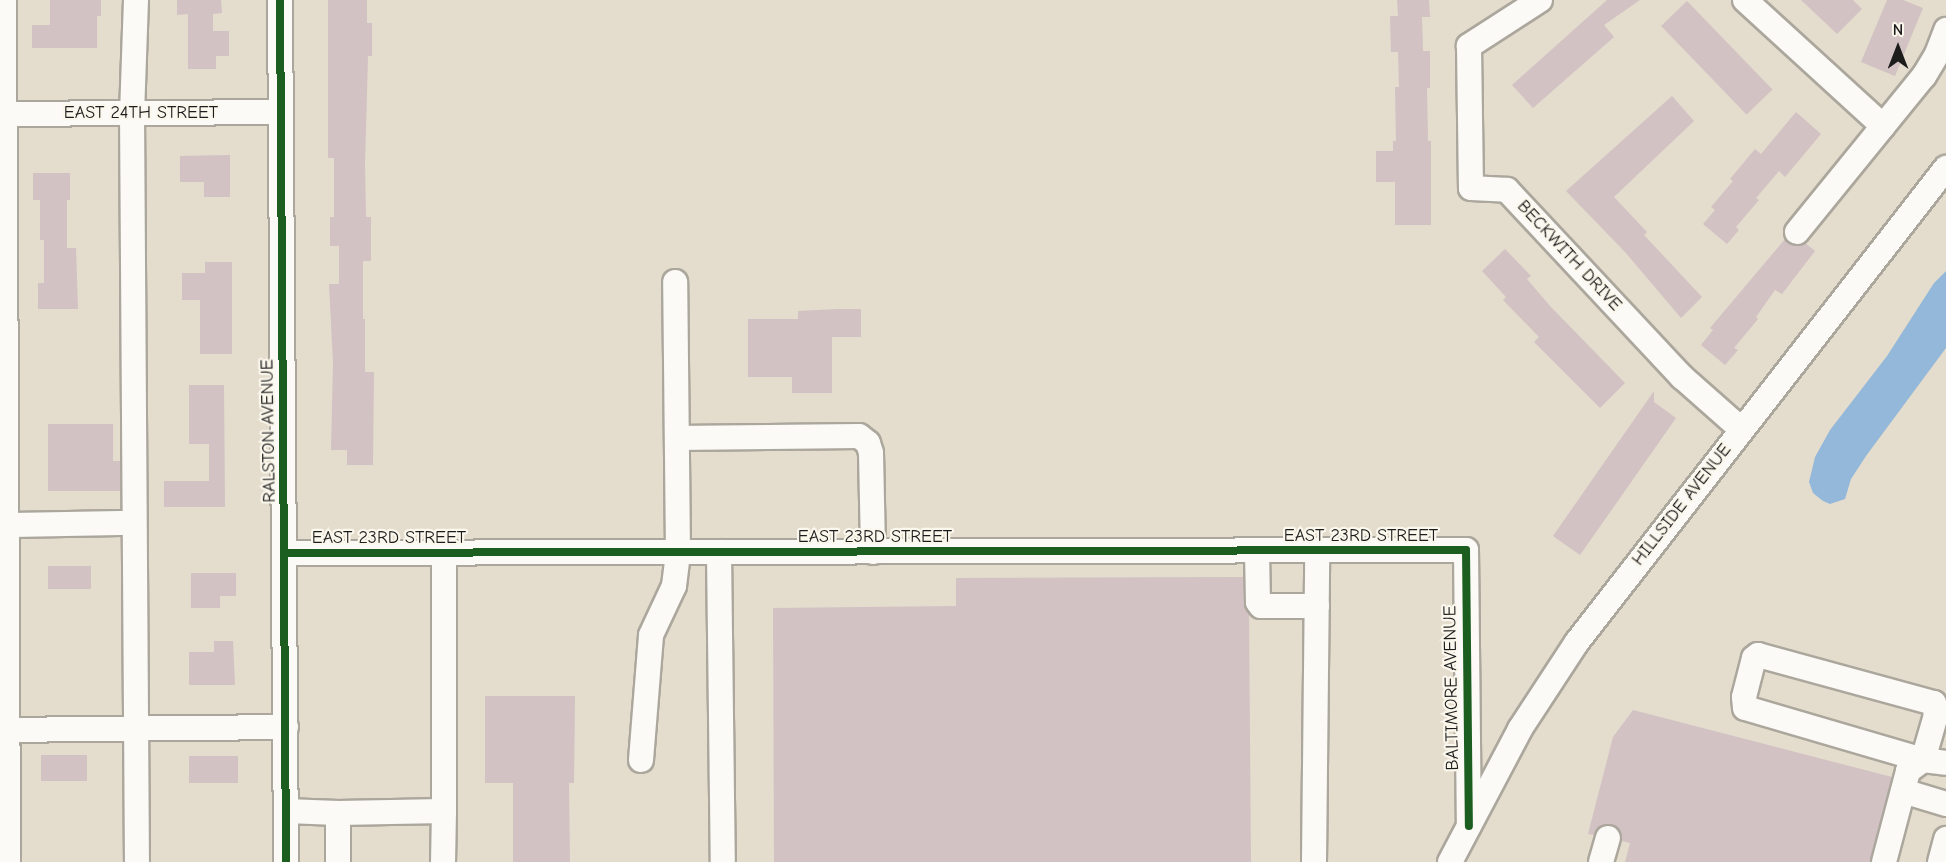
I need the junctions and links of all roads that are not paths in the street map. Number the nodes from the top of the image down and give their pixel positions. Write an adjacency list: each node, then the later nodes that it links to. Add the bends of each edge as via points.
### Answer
1 (4, 0): 9 (street)
2 (136, 0): 8 (street)
3 (280, 0): 7 (street, RALSTON AVENUE)
4 (1539, 0): 15 (street, BECKWITH DRIVE, via 1469,46 1471,188 1507,190 1682,377)
5 (1746, 0): 10 (street)
6 (1944, 40): 10 (street, via 1923,76)
7 (281, 112): 8 (street, EAST 24TH STREET); 25 (street, RALSTON AVENUE)
8 (132, 113): 9 (street, EAST 24TH STREET); 29 (street)
9 (2, 114): 14 (street)
10 (1883, 126): 12 (street)
11 (1946, 168): 15 (street, HILLSIDE AVENUE)
12 (1797, 232)
13 (675, 282): 16 (street)
14 (3, 347): 18 (street)
15 (1742, 429): 38 (street, HILLSIDE AVENUE, via 1608,599 1554,675 1520,729)
16 (677, 438): 22 (street); 24 (street, via 859,436 868,442 871,453)
17 (123, 523): 18 (street)
18 (7, 525): 30 (street)
19 (1466, 550): 21 (street, EAST 23RD STREET); 38 (street, BALTIMORE AVENUE)
20 (1257, 551): 21 (street, EAST 23RD STREET); 24 (street, EAST 23RD STREET); 27 (street, via 1261,606)
21 (1317, 551): 27 (street)
22 (678, 552): 23 (street, EAST 23RD STREET); 26 (street, EAST 23RD STREET); 31 (street, via 674,586 651,635)
23 (719, 552): 24 (street, EAST 23RD STREET); 46 (street)
24 (873, 552)
25 (285, 553): 26 (street, EAST 23RD STREET); 28 (street, RALSTON AVENUE)
26 (444, 553): 36 (street)
27 (1317, 606): 47 (street)
28 (286, 727): 29 (street); 35 (street, RALSTON AVENUE)
29 (136, 729): 30 (street); 42 (street)
30 (4, 730): 41 (street)
31 (641, 760)
32 (1934, 761): 32 (street, via 1745,708 1754,658 1766,656 1934,703); 33 (street, via 1908,771)
33 (1903, 791): 34 (street); 50 (street)
34 (1946, 804)
35 (286, 811): 37 (street); 43 (street, RALSTON AVENUE)
36 (444, 811): 37 (street); 45 (street)
37 (338, 813): 44 (street)
38 (1469, 826): 48 (street, HILLSIDE AVENUE)
39 (1608, 838): 49 (street)
40 (1946, 839): 51 (street)
41 (8, 862)
42 (137, 862)
43 (286, 862)
44 (338, 862)
45 (443, 862)
46 (723, 862)
47 (1314, 862)
48 (1450, 862)
49 (1601, 862)
50 (1884, 862)
51 (1940, 862)

